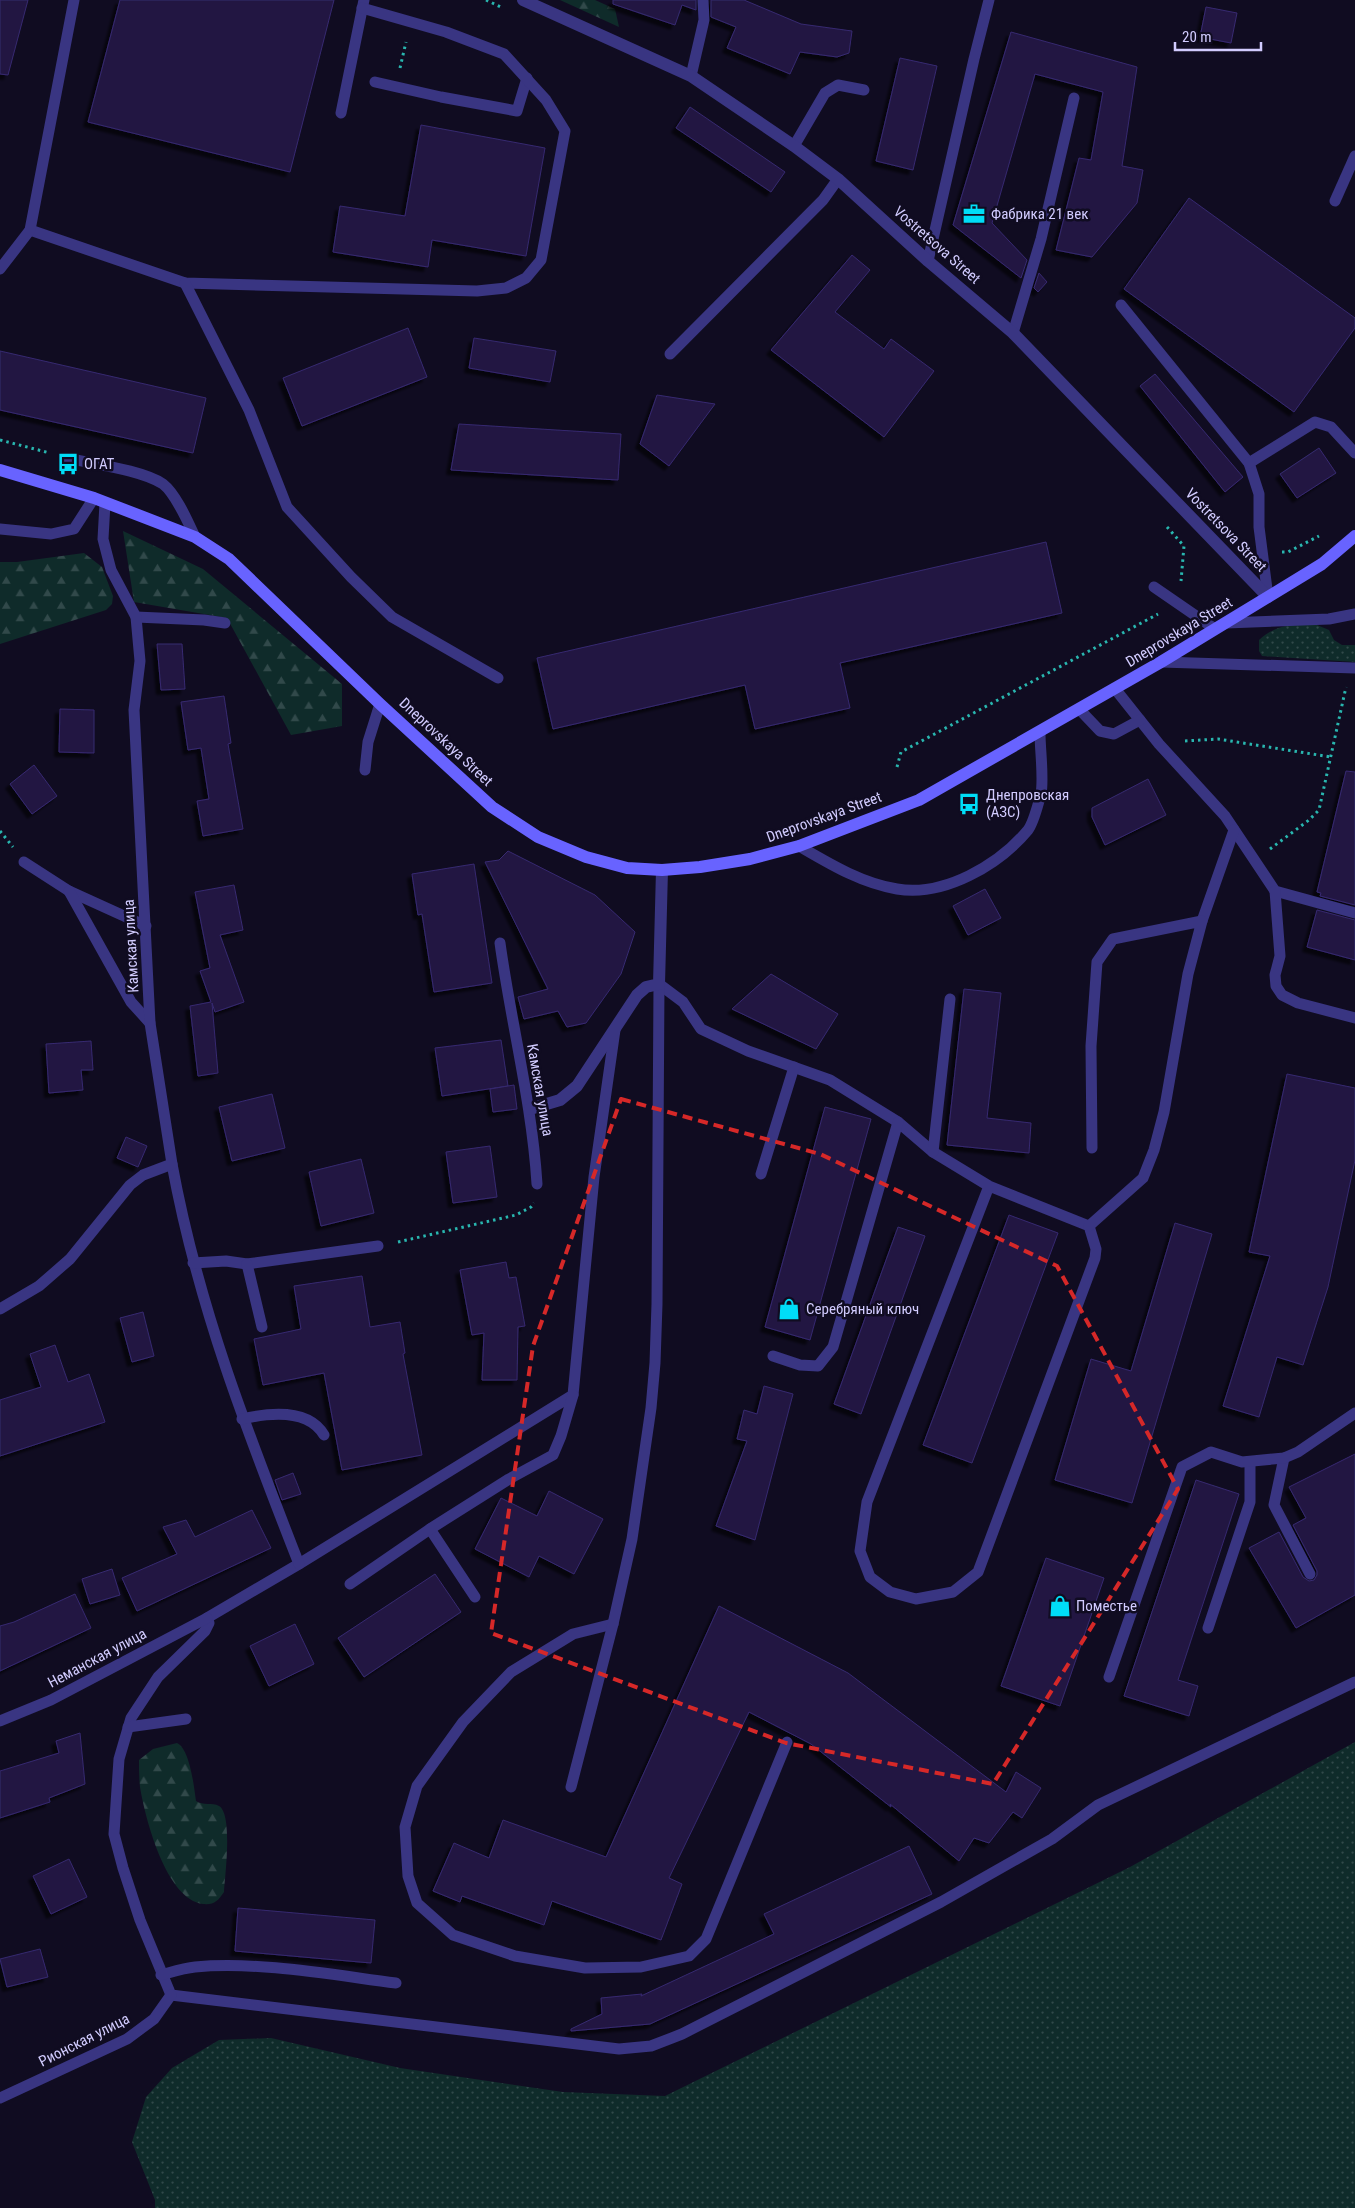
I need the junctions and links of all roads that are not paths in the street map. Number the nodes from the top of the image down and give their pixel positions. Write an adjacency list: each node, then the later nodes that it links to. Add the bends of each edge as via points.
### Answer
1 (74, 0): 16 (lane)
2 (523, 0): 6 (street, Vostretsova Street)
3 (703, 0): 6 (lane, via 704,20)
4 (989, 0): 17 (lane)
5 (363, 4): 7 (lane, via 504,54); 11 (lane)
6 (691, 76): 12 (street, Vostretsova Street)
7 (526, 78): 8 (lane, via 517,111); 19 (lane, via 546,100 565,131 541,260 526,278 506,288 477,291)
8 (376, 82)
9 (864, 90): 12 (lane, via 838,85 825,93)
10 (1074, 98): 21 (lane, via 1041,240)
11 (341, 113)
12 (794, 146): 14 (street, Vostretsova Street)
13 (1355, 156): 15 (lane)
14 (838, 179): 17 (street, Vostretsova Street); 22 (lane, via 823,200)
15 (1335, 201)
16 (30, 230): 18 (lane); 19 (lane)
17 (928, 260): 21 (street, Vostretsova Street)
18 (0, 269)
19 (185, 283): 39 (lane, via 249,410 287,507 392,617)
20 (1121, 305): 25 (lane)
21 (1013, 333): 32 (street, Vostretsova Street)
22 (670, 354)
23 (1355, 453): 25 (lane, via 1331,427 1315,422)
24 (67, 458): 30 (lane, via 144,475 164,485)
25 (1249, 463): 32 (lane, via 1258,494)
26 (0, 470): 27 (main road, Dneprovskaya Street)
27 (99, 500): 28 (lane, via 74,529 51,534); 30 (main road, Dneprovskaya Street); 34 (lane, Камская улица, via 103,539 111,570)
28 (0, 529)
29 (1355, 536): 32 (main road, Dneprovskaya Street, via 1322,564)
30 (195, 537): 41 (main road, Dneprovskaya Street, via 229,559)
31 (1154, 587): 36 (lane)
32 (1268, 597): 36 (main road, Dneprovskaya Street)
33 (1355, 614): 36 (lane, via 1329,619)
34 (136, 617): 35 (lane); 54 (lane, Камская улица, via 140,661 134,710)
35 (225, 623)
36 (1221, 626): 37 (main road, Dneprovskaya Street)
37 (1161, 662): 38 (lane); 40 (main road, Dneprovskaya Street)
38 (1352, 668)
39 (498, 678)
40 (1116, 690): 42 (main road, Dneprovskaya Street); 43 (lane)
41 (380, 704): 45 (lane, via 368,742); 49 (main road, Dneprovskaya Street, via 492,807 538,837 586,857 627,868)
42 (1080, 710): 43 (lane, via 1100,731 1114,734); 44 (main road, Dneprovskaya Street)
43 (1140, 720): 46 (lane)
44 (1040, 733): 47 (main road, Dneprovskaya Street, via 919,800); 47 (lane, via 1041,792 1029,828 998,858 969,874 945,885 897,889 845,873)
45 (365, 770)
46 (1234, 830): 51 (lane); 53 (lane)
47 (800, 846): 49 (main road, Dneprovskaya Street, via 750,859)
48 (24, 862): 50 (lane)
49 (662, 870): 56 (street)
50 (69, 891): 54 (lane); 59 (lane, via 131,1002)
51 (1275, 891): 52 (lane); 58 (lane, via 1280,956 1276,986 1282,994 1298,1003)
52 (1355, 913)
53 (1202, 921): 64 (lane, via 1113,939 1097,962 1091,1046); 70 (lane, via 1188,974 1164,1112 1154,1150 1143,1178)
54 (146, 926): 59 (lane, Камская улица)
55 (500, 943): 62 (lane, Камская улица)
56 (659, 984): 60 (street, via 636,994); 61 (lane, via 683,1002 701,1028 748,1052); 89 (lane, via 656,1364 632,1539)
57 (950, 999): 65 (lane)
58 (1355, 1018)
59 (150, 1023): 66 (lane, Камская улица)
60 (615, 1026): 62 (street, via 577,1086 560,1100); 77 (lane, via 594,1177)
61 (794, 1067): 63 (lane, via 830,1080); 67 (lane)
62 (530, 1109): 68 (lane, Камская улица)
63 (898, 1122): 65 (lane); 76 (lane, via 833,1347 818,1366 800,1365)
64 (1092, 1148)
65 (933, 1152): 69 (lane)
66 (172, 1164): 72 (lane, Камская улица); 74 (lane, via 143,1175 130,1184 70,1259 39,1286)
67 (761, 1174)
68 (537, 1184)
69 (989, 1186): 70 (lane); 70 (lane, via 867,1502 860,1551 870,1577 890,1592 916,1599 953,1592 978,1572 1094,1258 1096,1249)
70 (1089, 1226)
71 (378, 1246): 73 (lane)
72 (193, 1264): 73 (lane, via 226,1261); 79 (lane, Камская улица)
73 (247, 1264): 75 (lane)
74 (0, 1309)
75 (262, 1327)
76 (773, 1356)
77 (573, 1395): 83 (lane, via 553,1455); 84 (lane, Неманская улица)
78 (1355, 1413): 81 (lane)
79 (242, 1419): 80 (lane, via 281,1414 296,1416 311,1422); 84 (lane, Камская улица)
80 (324, 1435)
81 (1284, 1458): 82 (lane); 85 (lane, via 1274,1505)
82 (1250, 1462): 90 (lane, via 1250,1502); 91 (lane, via 1211,1452 1182,1467)
83 (430, 1529): 86 (lane); 87 (lane)
84 (299, 1564): 88 (lane, Неманская улица)
85 (1310, 1574)
86 (350, 1584)
87 (475, 1597)
88 (207, 1618): 94 (lane, Неманская улица, via 51,1700); 95 (lane, via 208,1627 158,1677 130,1718)
89 (613, 1624): 96 (lane, via 574,1634 512,1672 463,1722 417,1786 405,1827 408,1876 417,1903 453,1935 515,1956 585,1968 641,1967 690,1956 706,1939); 97 (lane)
90 (1208, 1628)
91 (1109, 1677)
92 (1355, 1682): 100 (lane, via 1098,1805 1052,1839 941,1902 682,2034 651,2046 619,2049)
93 (186, 1718): 95 (lane)
94 (0, 1721)
95 (128, 1727): 98 (lane, via 119,1759 114,1834)
96 (787, 1742)
97 (571, 1787)
98 (161, 1975): 99 (lane, via 193,1967 224,1966 296,1970); 100 (lane)
99 (396, 1983)
100 (171, 1995): 101 (lane, Рионская улица, via 154,2019 127,2039)
101 (0, 2098)

